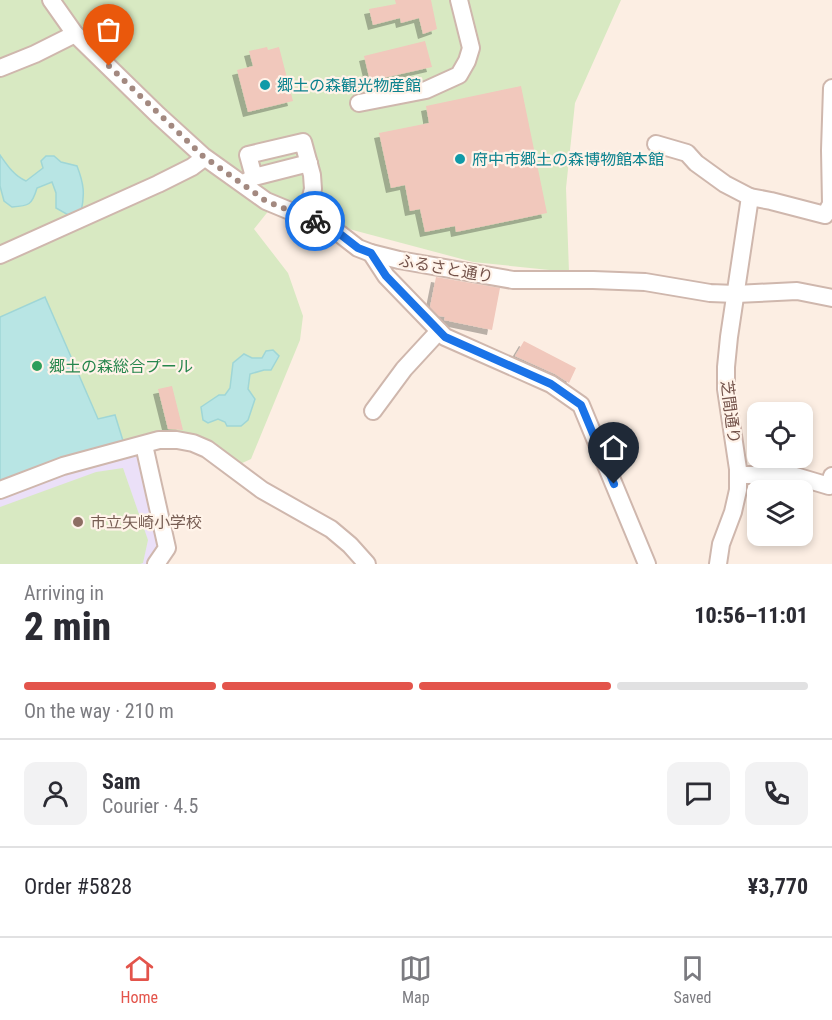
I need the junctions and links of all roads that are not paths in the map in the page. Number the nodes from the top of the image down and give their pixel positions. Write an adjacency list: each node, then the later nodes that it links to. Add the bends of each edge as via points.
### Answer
1 (51, 0): 3 (street, ふるさと通り)
2 (459, 0): 6 (street, via 471,48 459,75 426,90)
3 (75, 34): 4 (street); 10 (street, ふるさと通り, via 194,149)
4 (0, 68)
5 (832, 88): 11 (street, via 831,204 825,215)
6 (358, 103)
7 (656, 144): 11 (street, via 687,153 725,184)
8 (200, 160): 14 (street)
9 (309, 163): 10 (street); 10 (street, via 303,142 248,155); 12 (street, via 313,189)
10 (248, 181): 12 (street, ふるさと通り, via 266,201)
11 (750, 197): 15 (street, 芝間通り)
12 (306, 216): 13 (street, ふるさと通り)
13 (371, 253): 15 (street, ふるさと通り, via 513,280 645,282); 17 (street, via 386,276)
14 (0, 255)
15 (736, 294): 16 (street, ふるさと通り, via 797,291); 20 (street, 芝間通り, via 726,388)
16 (832, 298)
17 (439, 331): 18 (street); 25 (street, via 551,384 581,405)
18 (373, 411)
19 (144, 445): 22 (street, via 63,466); 23 (street, via 167,548); 24 (street, via 177,440 207,449 262,490 336,533)
20 (738, 475): 21 (street, via 792,475 829,486); 26 (street, 芝間通り, via 738,490)
21 (832, 476)
22 (0, 490)
23 (156, 564)
24 (367, 564)
25 (647, 564)
26 (718, 564)

